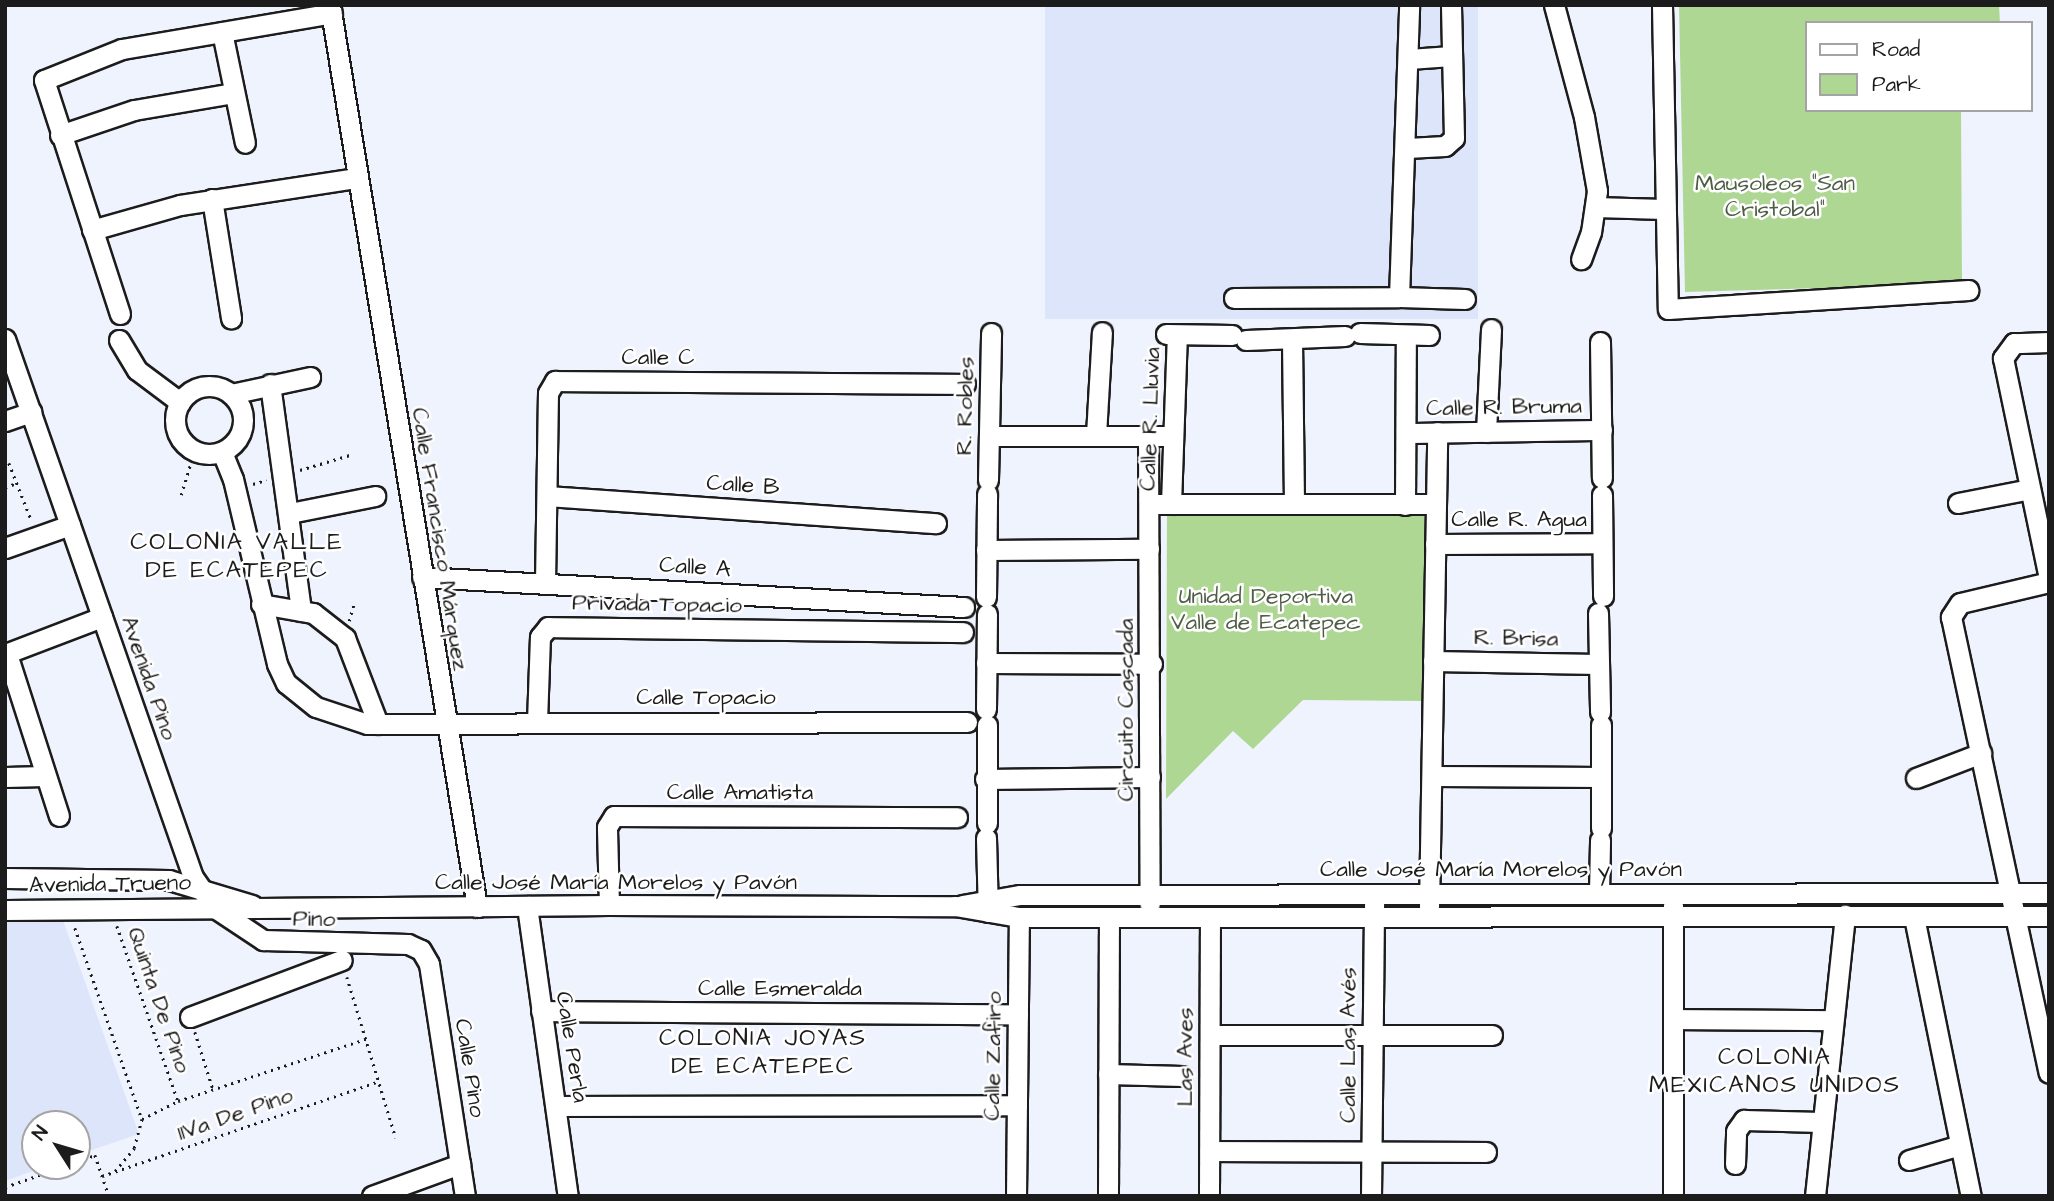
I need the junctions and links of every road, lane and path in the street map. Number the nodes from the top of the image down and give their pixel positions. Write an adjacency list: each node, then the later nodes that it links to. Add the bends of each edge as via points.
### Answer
1 (1409, 5): 8 (street)
2 (1451, 5): 7 (street)
3 (1554, 5): 15 (street, via 1584,117)
4 (1662, 5): 16 (street)
5 (331, 9): 6 (street); 13 (street, Calle Francisco Márquez)
6 (222, 32): 9 (street); 10 (street, via 122,49 44,80)
7 (1451, 57): 8 (street); 12 (street, via 1454,138 1445,146)
8 (1409, 59): 12 (street)
9 (233, 93): 10 (street, via 134,110); 11 (street)
10 (60, 135): 17 (street)
11 (245, 143)
12 (1407, 148): 21 (street)
13 (358, 178): 14 (street); 74 (street, Calle Francisco Márquez)
14 (212, 199): 17 (street); 24 (street)
15 (1596, 207): 16 (street); 18 (street)
16 (1663, 209): 19 (street, via 1668,309)
17 (92, 230): 23 (street)
18 (1581, 259)
19 (1968, 290)
20 (1234, 298): 21 (street)
21 (1399, 298): 22 (street)
22 (1465, 299)
23 (120, 314)
24 (231, 317)
25 (1491, 328): 44 (street)
26 (1102, 332): 46 (street)
27 (991, 333): 47 (street, R. Robles)
28 (1429, 335): 29 (street)
29 (1406, 336): 31 (street); 45 (street)
30 (119, 340): 39 (street, via 137,370)
31 (1292, 340): 48 (street, Calle R. Lluvia, via 1172,335); 62 (street)
32 (6, 342): 40 (street, Avenida Pino)
33 (1600, 342): 42 (street)
34 (2049, 342): 55 (street, via 2014,343 2005,349 2003,358)
35 (310, 377): 36 (street)
36 (270, 384): 38 (street); 65 (street)
37 (965, 384): 58 (street, Calle C, via 555,381 548,393)
38 (231, 394): 39 (street, via 204,386); 51 (street, via 241,409 243,426 235,442)
39 (180, 402): 50 (street, via 174,421 180,439)
40 (31, 412): 41 (street); 67 (street, Avenida Pino)
41 (5, 421)
42 (1602, 430): 44 (street, Calle R. Bruma); 70 (street)
43 (1437, 432): 44 (street, Calle R. Bruma); 45 (street, Calle R. Bruma); 64 (street)
44 (1486, 432)
45 (1406, 433): 63 (street)
46 (1096, 435): 47 (street); 49 (street)
47 (990, 436): 73 (street, R. Robles)
48 (1173, 436): 49 (street); 61 (street, Calle R. Lluvia)
49 (1148, 438): 60 (street, Circuito Cascada)
50 (194, 452): 51 (street); 56 (path)
51 (222, 452): 78 (street, Calle Topacio, via 233,479)
52 (9, 463): 53 (path)
53 (17, 483): 54 (path); 68 (path)
54 (5, 487)
55 (2030, 489): 59 (street); 75 (street)
56 (181, 495)
57 (375, 496): 65 (street)
58 (547, 496): 66 (street, Calle B); 76 (street, Calle C)
59 (1958, 503)
60 (1149, 504): 61 (street); 72 (street, Circuito Cascada)
61 (1171, 505): 62 (street)
62 (1294, 505): 63 (street)
63 (1405, 505): 64 (street)
64 (1435, 505): 69 (street)
65 (290, 513): 80 (street)
66 (936, 523)
67 (70, 525): 68 (street); 81 (street, Avenida Pino)
68 (37, 537): 71 (street)
69 (1435, 544): 70 (street, Calle R. Agua); 85 (street)
70 (1602, 544): 88 (street)
71 (5, 548)
72 (1149, 549): 73 (street); 87 (street, Circuito Cascada)
73 (986, 550): 86 (street, R. Robles)
74 (422, 577): 76 (street, Calle A); 89 (street, Calle Francisco Márquez)
75 (2049, 581): 93 (street, via 1953,608 1951,617)
76 (545, 583): 77 (street, Calle A)
77 (864, 602): 79 (street, Calle A); 83 (street)
78 (261, 604): 80 (street); 92 (street, Calle Topacio, via 286,683 316,707)
79 (964, 607)
80 (301, 611): 92 (street, via 329,622 345,638)
81 (102, 617): 84 (street); 104 (street, Avenida Pino)
82 (963, 632): 83 (street, Privada Topacio)
83 (863, 634): 90 (street, Privada Topacio, via 548,627 540,637)
84 (6, 654): 94 (street)
85 (1433, 661): 88 (street, R. Brisa); 95 (street)
86 (986, 663): 87 (street); 100 (street, R. Robles)
87 (1152, 664): 97 (street, Circuito Cascada)
88 (1598, 664): 98 (street)
89 (446, 721): 90 (street, Calle Topacio); 92 (street, Calle Topacio); 115 (street, Calle Francisco Márquez)
90 (537, 722): 91 (street, Calle Topacio)
91 (967, 722)
92 (378, 724)
93 (1980, 753): 99 (street); 106 (street)
94 (45, 776): 96 (street); 101 (street)
95 (1432, 776): 98 (street); 109 (street)
96 (5, 777)
97 (1150, 777): 100 (street); 111 (street, Circuito Cascada)
98 (1601, 777): 110 (street)
99 (1916, 778)
100 (985, 779): 114 (street, R. Robles)
101 (59, 816)
102 (957, 817): 112 (street, Calle Amatista, via 614,816 607,827)
103 (5, 878): 104 (street, Avenida Trueno, via 169,880)
104 (198, 885): 117 (street, Avenida Pino); 120 (street, Calle José María Morelos y Pavón)
105 (1672, 893): 106 (street, Calle José María Morelos y Pavón); 110 (street, Calle José María Morelos y Pavón); 126 (street)
106 (2010, 893): 107 (street, Calle José María Morelos y Pavón); 127 (street)
107 (2049, 893)
108 (1374, 894): 109 (street, Calle José María Morelos y Pavón); 111 (street, Calle José María Morelos y Pavón); 121 (street, Calle Las Avés)
109 (1429, 894): 110 (street, Calle José María Morelos y Pavón); 122 (street)
110 (1599, 894)
111 (1150, 895): 114 (street, Calle José María Morelos y Pavón); 125 (street, Circuito Cascada)
112 (609, 905): 113 (street, Calle José María Morelos y Pavón); 114 (street, Calle José María Morelos y Pavón)
113 (527, 906): 115 (street, Calle José María Morelos y Pavón); 134 (street, Calle Perla)
114 (988, 906): 124 (street, Calle José María Morelos y Pavón)
115 (477, 907): 120 (street, Calle José María Morelos y Pavón)
116 (111, 908): 117 (street, Avenida Trueno); 118 (street, Avenida Trueno); 148 (path, Quinta De Pino)
117 (215, 908): 120 (street, Calle José María Morelos y Pavón); 132 (street, Pino, via 264,940 408,944)
118 (68, 909): 119 (street, Avenida Trueno); 151 (path)
119 (5, 910)
120 (276, 911)
121 (1374, 915): 122 (street, Calle José María Morelos y Pavón); 131 (street, Calle José María Morelos y Pavón); 141 (street, Calle Las Avés)
122 (1429, 915): 126 (street, Calle José María Morelos y Pavón)
123 (1845, 915): 126 (street, Calle José María Morelos y Pavón); 130 (street, Calle José María Morelos y Pavón); 138 (street)
124 (1019, 916): 129 (street, Calle José María Morelos y Pavón); 135 (street, Calle Zafiro)
125 (1150, 916): 129 (street, Calle José María Morelos y Pavón); 131 (street, Calle José María Morelos y Pavón)
126 (1674, 916): 137 (street)
127 (2015, 916): 128 (street, Calle José María Morelos y Pavón); 130 (street, Calle José María Morelos y Pavón); 143 (street)
128 (2049, 916)
129 (1109, 917): 144 (street)
130 (1914, 917): 154 (street)
131 (1210, 918): 139 (street, Las Aves)
132 (421, 950): 160 (street, Calle Pino, via 429,964)
133 (342, 960): 136 (street); 142 (path)
134 (541, 1012): 135 (street, Calle Esmeralda); 150 (street, Calle Perla)
135 (1018, 1014): 149 (street, Calle Zafiro)
136 (190, 1017): 147 (path)
137 (1676, 1019): 138 (street); 174 (street)
138 (1832, 1020): 152 (street)
139 (1210, 1035): 141 (street); 156 (street, Las Aves)
140 (1492, 1035): 141 (street)
141 (1373, 1036): 155 (street, Calle Las Avés)
142 (366, 1039): 146 (path); 147 (path)
143 (2049, 1073)
144 (1108, 1074): 145 (street); 171 (street)
145 (1182, 1076)
146 (379, 1081): 153 (path); 162 (path, 11Va De Pino)
147 (213, 1089): 148 (path)
148 (178, 1101): 151 (path)
149 (1017, 1105): 150 (street); 170 (street, Calle Zafiro)
150 (556, 1106): 169 (street, Calle Perla)
151 (142, 1119): 162 (path, via 134,1148)
152 (1821, 1122): 161 (street, via 1744,1120 1736,1131); 175 (street)
153 (396, 1138)
154 (1961, 1145): 159 (street); 176 (street)
155 (1372, 1148): 156 (street); 157 (street); 173 (street, Calle Las Avés)
156 (1210, 1151): 172 (street, Las Aves)
157 (1486, 1152)
158 (91, 1157): 163 (path, via 95,1155)
159 (1909, 1160)
160 (460, 1164): 167 (street); 168 (street, Calle Pino)
161 (1735, 1164)
162 (114, 1172): 163 (path, 11Va De Pino)
163 (102, 1176): 166 (path)
164 (27, 1180): 165 (path)
165 (5, 1188)
166 (109, 1196)
167 (372, 1196)
168 (465, 1196)
169 (568, 1196)
170 (1016, 1196)
171 (1108, 1196)
172 (1209, 1196)
173 (1371, 1196)
174 (1673, 1196)
175 (1815, 1196)
176 (1971, 1196)

